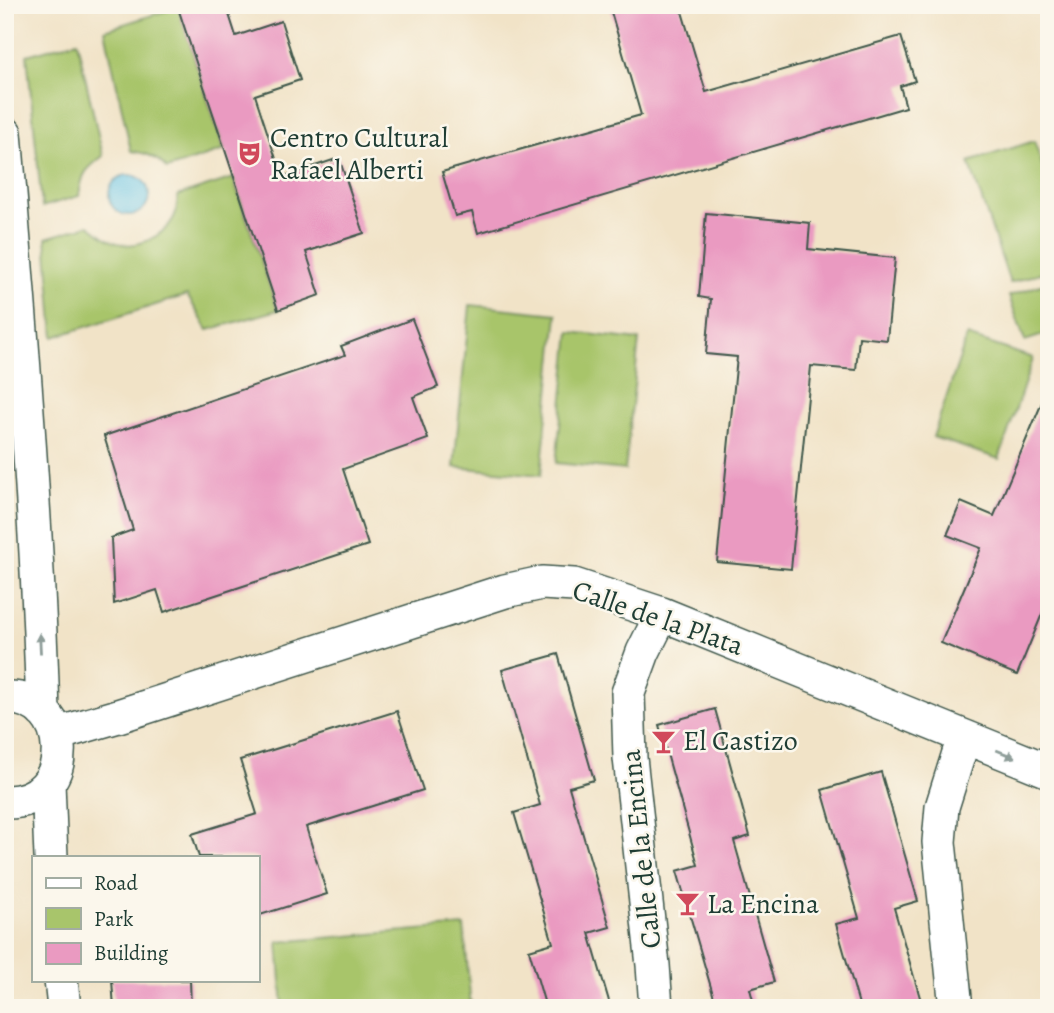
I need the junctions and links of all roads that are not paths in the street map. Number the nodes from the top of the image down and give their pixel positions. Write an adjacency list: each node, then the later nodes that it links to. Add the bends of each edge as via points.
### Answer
1 (5, 133): 4 (street, one-way to 1, via 41,653)
2 (662, 614): 4 (street, Calle de la Plata, via 574,585 542,583 115,717); 5 (street, Calle de la Plata); 12 (street, Calle de la Encina, via 628,693 630,758)
3 (5, 698): 4 (street, via 29,702)
4 (50, 723): 7 (street, via 60,752)
5 (964, 737): 6 (street, Calle de la Plata, one-way to 6); 13 (street, via 942,807 939,842)
6 (1049, 771)
7 (47, 783): 8 (street, via 24,799); 9 (street)
8 (5, 802)
9 (51, 856)
10 (61, 982): 11 (street)
11 (64, 1008)
12 (656, 1008)
13 (956, 1008)

